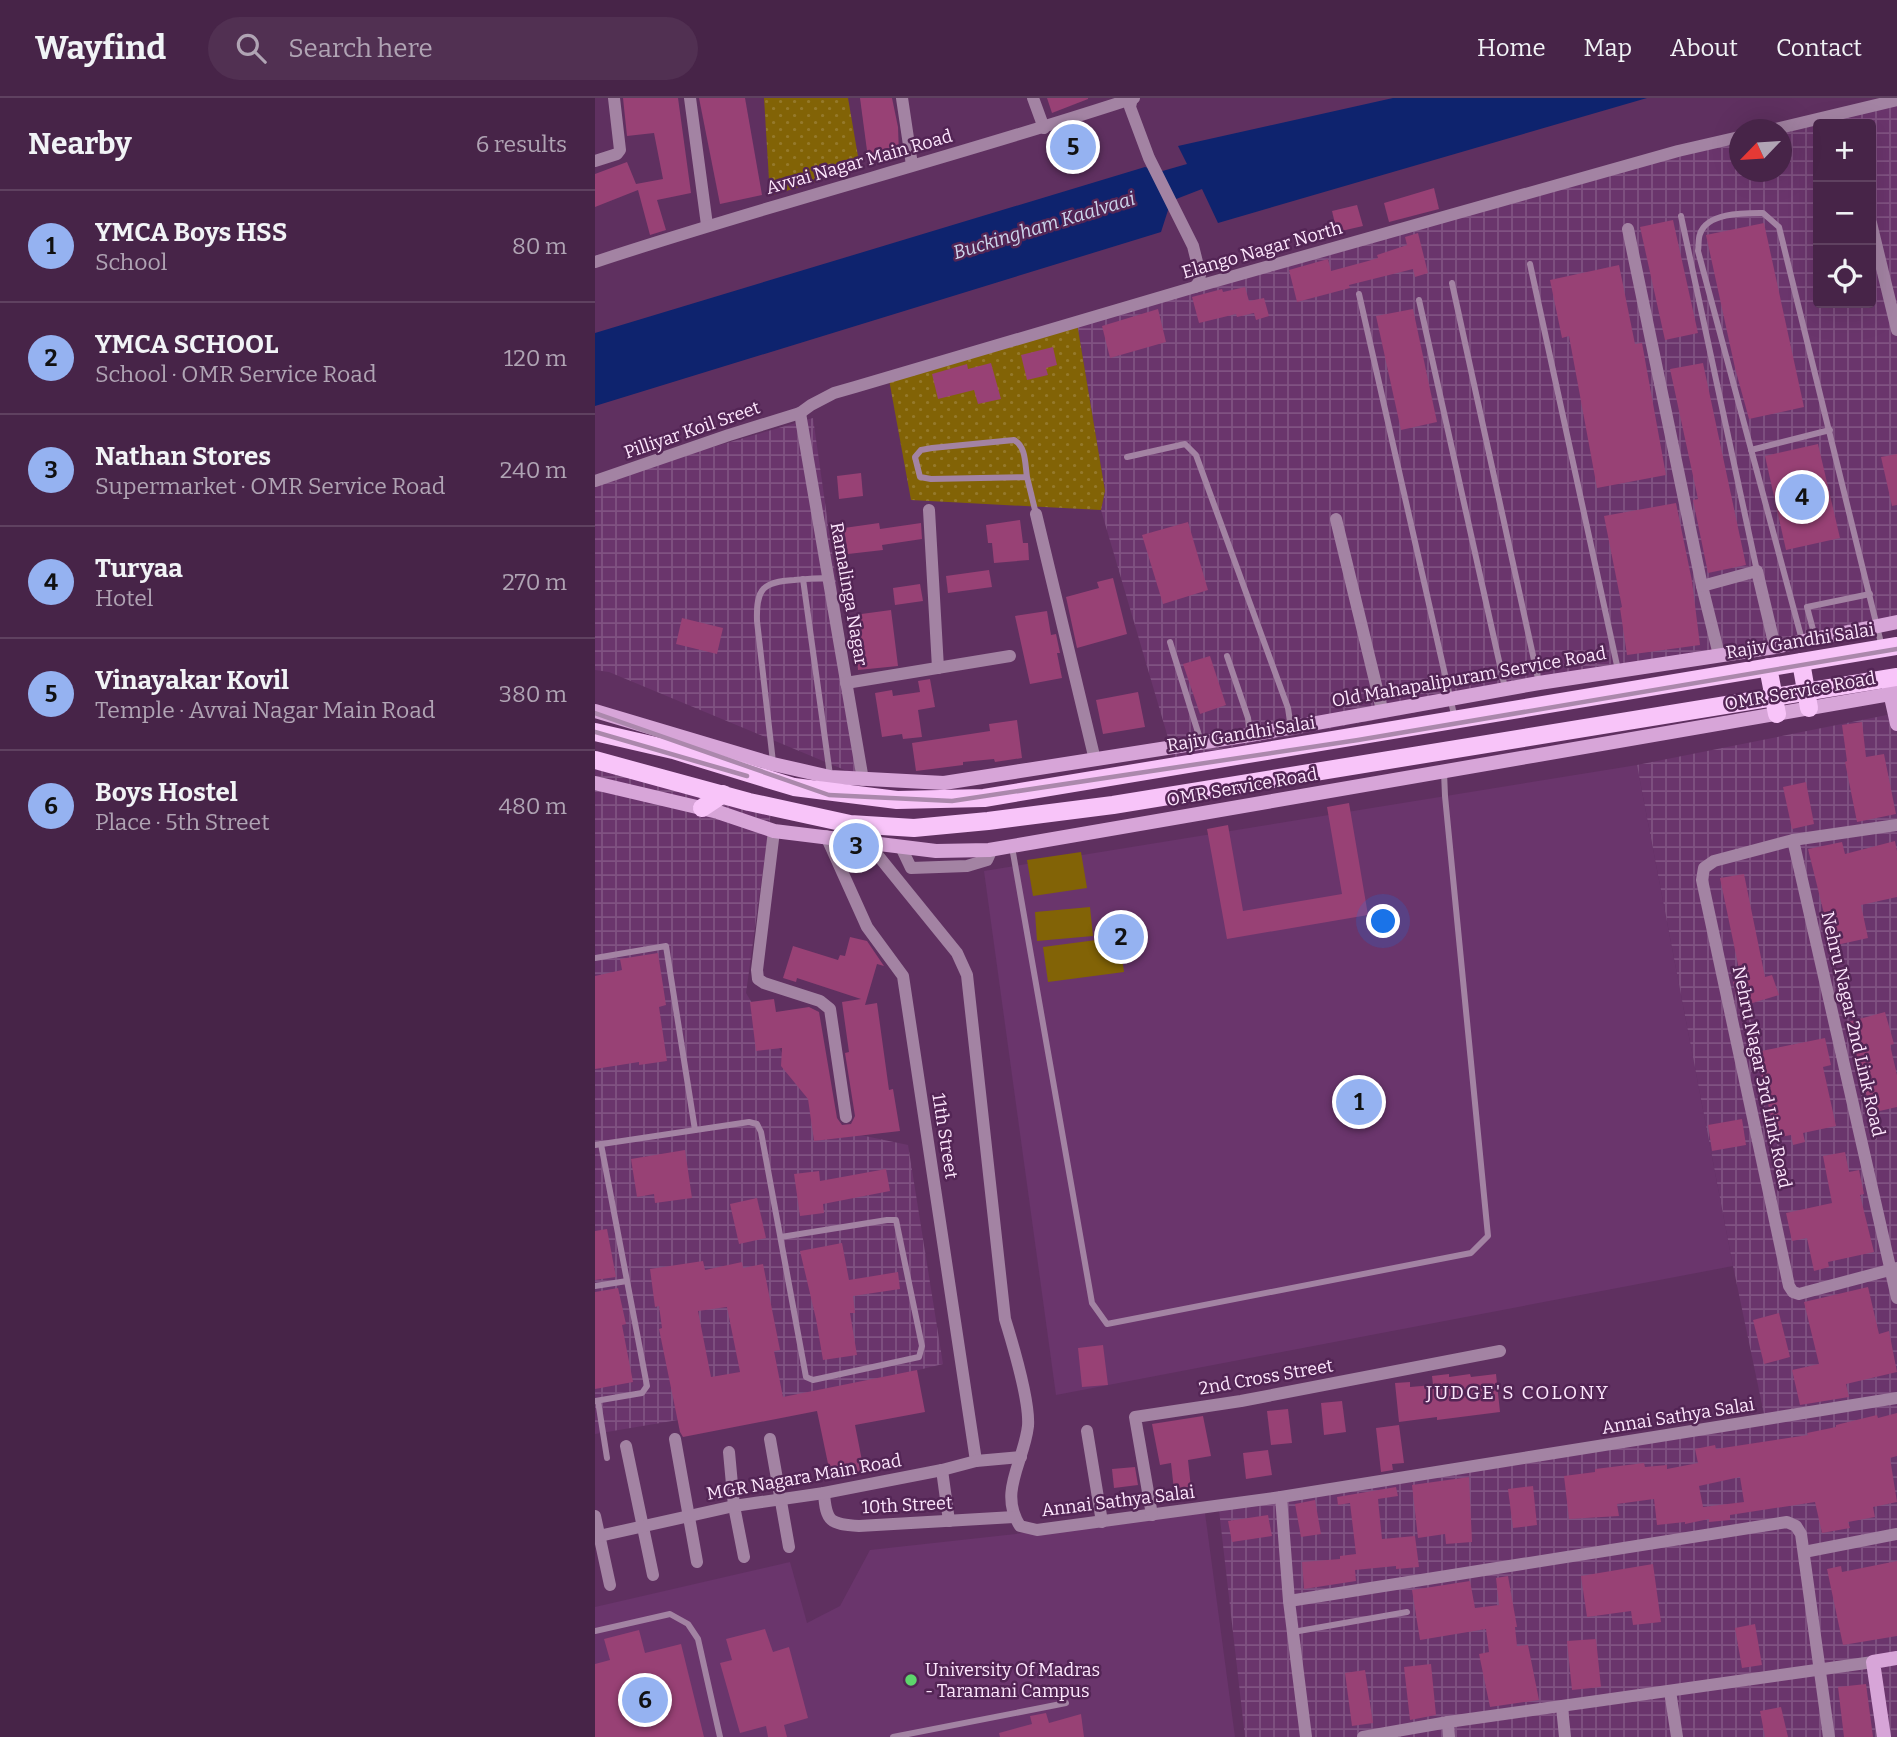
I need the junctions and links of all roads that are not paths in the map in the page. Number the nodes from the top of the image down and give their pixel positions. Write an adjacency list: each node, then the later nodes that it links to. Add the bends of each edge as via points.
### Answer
1 (614, 98): 10 (street, via 619,153)
2 (690, 98): 13 (street)
3 (902, 98): 11 (street)
4 (1033, 98): 8 (street)
5 (1133, 98): 8 (street, Avvai Nagar Main Road); 19 (street, via 1130,107 1149,158 1193,246 1200,274)
6 (1897, 100): 7 (street)
7 (1792, 125)
8 (1044, 128): 11 (street, Avvai Nagar Main Road)
9 (1729, 139): 19 (street, Elango Nagar North)
10 (595, 161)
11 (912, 165): 13 (street, Avvai Nagar Main Road)
12 (1681, 216): 32 (lane)
13 (708, 225): 16 (street, Avvai Nagar Main Road)
14 (1628, 229): 35 (street)
15 (1876, 244): 22 (street)
16 (595, 262)
17 (1530, 264): 51 (lane)
18 (1452, 284): 53 (lane)
19 (1195, 287): 23 (street, Elango Nagar North, via 855,387)
20 (1359, 294): 56 (lane)
21 (1419, 300): 55 (lane)
22 (1897, 330)
23 (800, 413): 28 (street, Pilliyar Koil Sreet); 33 (street, Ramalinga Nagar)
24 (1829, 430): 25 (lane); 25 (lane, via 1779,227 1763,212 1714,219 1704,225 1698,251); 36 (lane)
25 (1751, 450): 38 (lane)
26 (1128, 457): 63 (lane, via 1185,444 1196,455 1288,708)
27 (1027, 477): 27 (lane, via 1023,448 1014,440 921,450 915,457 920,477 931,479); 30 (lane)
28 (595, 481)
29 (929, 510): 50 (street)
30 (1036, 514): 69 (street)
31 (1336, 519): 59 (street)
32 (1757, 572): 35 (street); 43 (street)
33 (828, 578): 34 (lane); 52 (street, Ramalinga Nagar)
34 (803, 579): 70 (lane, via 772,582 757,605); 73 (lane)
35 (1702, 586): 45 (street)
36 (1870, 594): 37 (lane); 40 (lane)
37 (1807, 607): 38 (lane); 41 (lane)
38 (1794, 609): 41 (lane)
39 (1897, 622): 40 (street, Old Mahapalipuram Service Road)
40 (1878, 626): 41 (street, Old Mahapalipuram Service Road); 44 (lane)
41 (1809, 640): 43 (street, Old Mahapalipuram Service Road)
42 (1170, 642): 67 (lane)
43 (1775, 647): 45 (street, Old Mahapalipuram Service Road)
44 (1890, 647): 48 (main road, Rajiv Gandhi Salai)
45 (1719, 655): 51 (street, Old Mahapalipuram Service Road)
46 (1010, 656): 50 (street)
47 (1227, 656): 65 (lane)
48 (1801, 662): 49 (main road, Rajiv Gandhi Salai); 57 (main road)
49 (1768, 667): 58 (main road); 61 (main road, Rajiv Gandhi Salai)
50 (938, 668): 52 (street)
51 (1618, 670): 53 (street, Old Mahapalipuram Service Road)
52 (846, 683): 75 (street, Ramalinga Nagar)
53 (1539, 683): 55 (street, Old Mahapalipuram Service Road)
54 (1893, 686): 57 (main road); 62 (street)
55 (1505, 690): 56 (street, Old Mahapalipuram Service Road)
56 (1451, 698): 59 (street, Old Mahapalipuram Service Road); 61 (lane)
57 (1807, 700): 58 (main road)
58 (1776, 706): 71 (main road); 72 (street, OMR Service Road)
59 (1382, 710): 63 (street, Old Mahapalipuram Service Road)
60 (595, 711): 70 (street)
61 (1455, 719): 66 (main road, Rajiv Gandhi Salai)
62 (1897, 724)
63 (1291, 728): 65 (street, Old Mahapalipuram Service Road)
64 (595, 732): 75 (main road, Rajiv Gandhi Salai, via 794,786)
65 (1250, 735): 67 (street, Old Mahapalipuram Service Road)
66 (1358, 736): 71 (main road); 75 (main road, Rajiv Gandhi Salai, via 983,798 897,800)
67 (1201, 743): 69 (street, Old Mahapalipuram Service Road)
68 (595, 760): 76 (main road)
69 (1095, 760): 75 (street, Old Mahapalipuram Service Road, via 944,783)
70 (773, 764): 73 (street)
71 (1362, 764): 76 (main road, via 1113,805 915,828 827,820)
72 (1444, 770): 83 (street, OMR Service Road); 83 (lane, via 1488,1236 1471,1253 1107,1324 1092,1303)
73 (836, 777): 75 (main road)
74 (595, 783): 77 (street, OMR Service Road)
75 (862, 788)
76 (723, 794): 77 (main road)
77 (702, 808): 79 (street, OMR Service Road)
78 (1897, 825): 81 (street)
79 (774, 831): 80 (street, OMR Service Road); 85 (street, via 758,979 820,1001 829,1009)
80 (826, 836): 82 (street, OMR Service Road); 103 (street, 11th Street, via 867,927 903,976)
81 (1793, 840): 89 (street, Nehru Nagar 2nd Link Road); 89 (street, Nehru Nagar 3rd Link Road, via 1714,861 1704,867 1702,880 1789,1286 1799,1294)
82 (867, 842): 83 (street, OMR Service Road, via 936,851); 101 (street, via 957,953 967,975 1005,1319 1028,1424)
83 (1012, 847)
84 (595, 958): 86 (lane, via 666,946)
85 (846, 1117)
86 (695, 1130): 87 (lane); 88 (lane, via 757,1124)
87 (598, 1144): 90 (lane)
88 (782, 1237): 88 (lane, via 896,1220 922,1346 919,1357 813,1380 806,1377)
89 (1894, 1268): 92 (street, Nehru Nagar 2nd Link Road)
90 (627, 1281): 91 (lane); 95 (lane, via 647,1386 642,1393)
91 (595, 1286)
92 (1897, 1298)
93 (1500, 1351): 109 (street, 2nd Cross Street, via 1135,1417)
94 (1897, 1398): 106 (street, Annai Sathya Salai)
95 (596, 1401): 102 (lane)
96 (1087, 1431): 114 (street)
97 (675, 1439): 111 (street)
98 (770, 1439): 107 (street)
99 (627, 1446): 115 (street)
100 (729, 1452): 108 (street)
101 (1021, 1457): 103 (street, MGR Nagara Main Road); 112 (street, via 1010,1502)
102 (607, 1458)
103 (976, 1461): 104 (street, MGR Nagara Main Road)
104 (941, 1470): 105 (street, MGR Nagara Main Road); 113 (street)
105 (824, 1493): 107 (street, MGR Nagara Main Road); 113 (street, 10th Street, via 825,1512 831,1521 842,1525)
106 (1281, 1497): 109 (street, Annai Sathya Salai); 124 (street)
107 (781, 1499): 108 (street, MGR Nagara Main Road); 118 (street)
108 (734, 1506): 111 (street, MGR Nagara Main Road); 120 (street)
109 (1152, 1515): 114 (street, Annai Sathya Salai)
110 (595, 1516): 117 (street)
111 (690, 1516): 115 (street, MGR Nagara Main Road); 121 (street)
112 (1014, 1517): 113 (street, 10th Street); 114 (street, Annai Sathya Salai, via 1020,1526 1037,1530)
113 (949, 1521)
114 (1102, 1521)
115 (645, 1527): 117 (street, MGR Nagara Main Road); 122 (street)
116 (1897, 1534): 119 (street)
117 (597, 1537): 123 (street)
118 (789, 1547)
119 (1804, 1552): 124 (street, via 1799,1529 1787,1522); 130 (street)
120 (744, 1557)
121 (697, 1562)
122 (653, 1575)
123 (610, 1585)
124 (1289, 1601): 127 (street)
125 (1407, 1612): 127 (lane)
126 (595, 1631): 135 (lane, via 670,1614 688,1624 698,1639)
127 (1293, 1632): 137 (street)
128 (1897, 1658): 129 (street)
129 (1873, 1662): 130 (street); 143 (street)
130 (1819, 1669): 131 (street); 142 (street)
131 (1670, 1691): 133 (street); 141 (street)
132 (1066, 1703): 136 (lane)
133 (1562, 1707): 134 (street); 140 (street)
134 (1448, 1722): 138 (street); 139 (street)
135 (720, 1737)
136 (893, 1737)
137 (1306, 1737)
138 (1363, 1737)
139 (1449, 1737)
140 (1565, 1737)
141 (1677, 1737)
142 (1829, 1737)
143 (1884, 1737)

